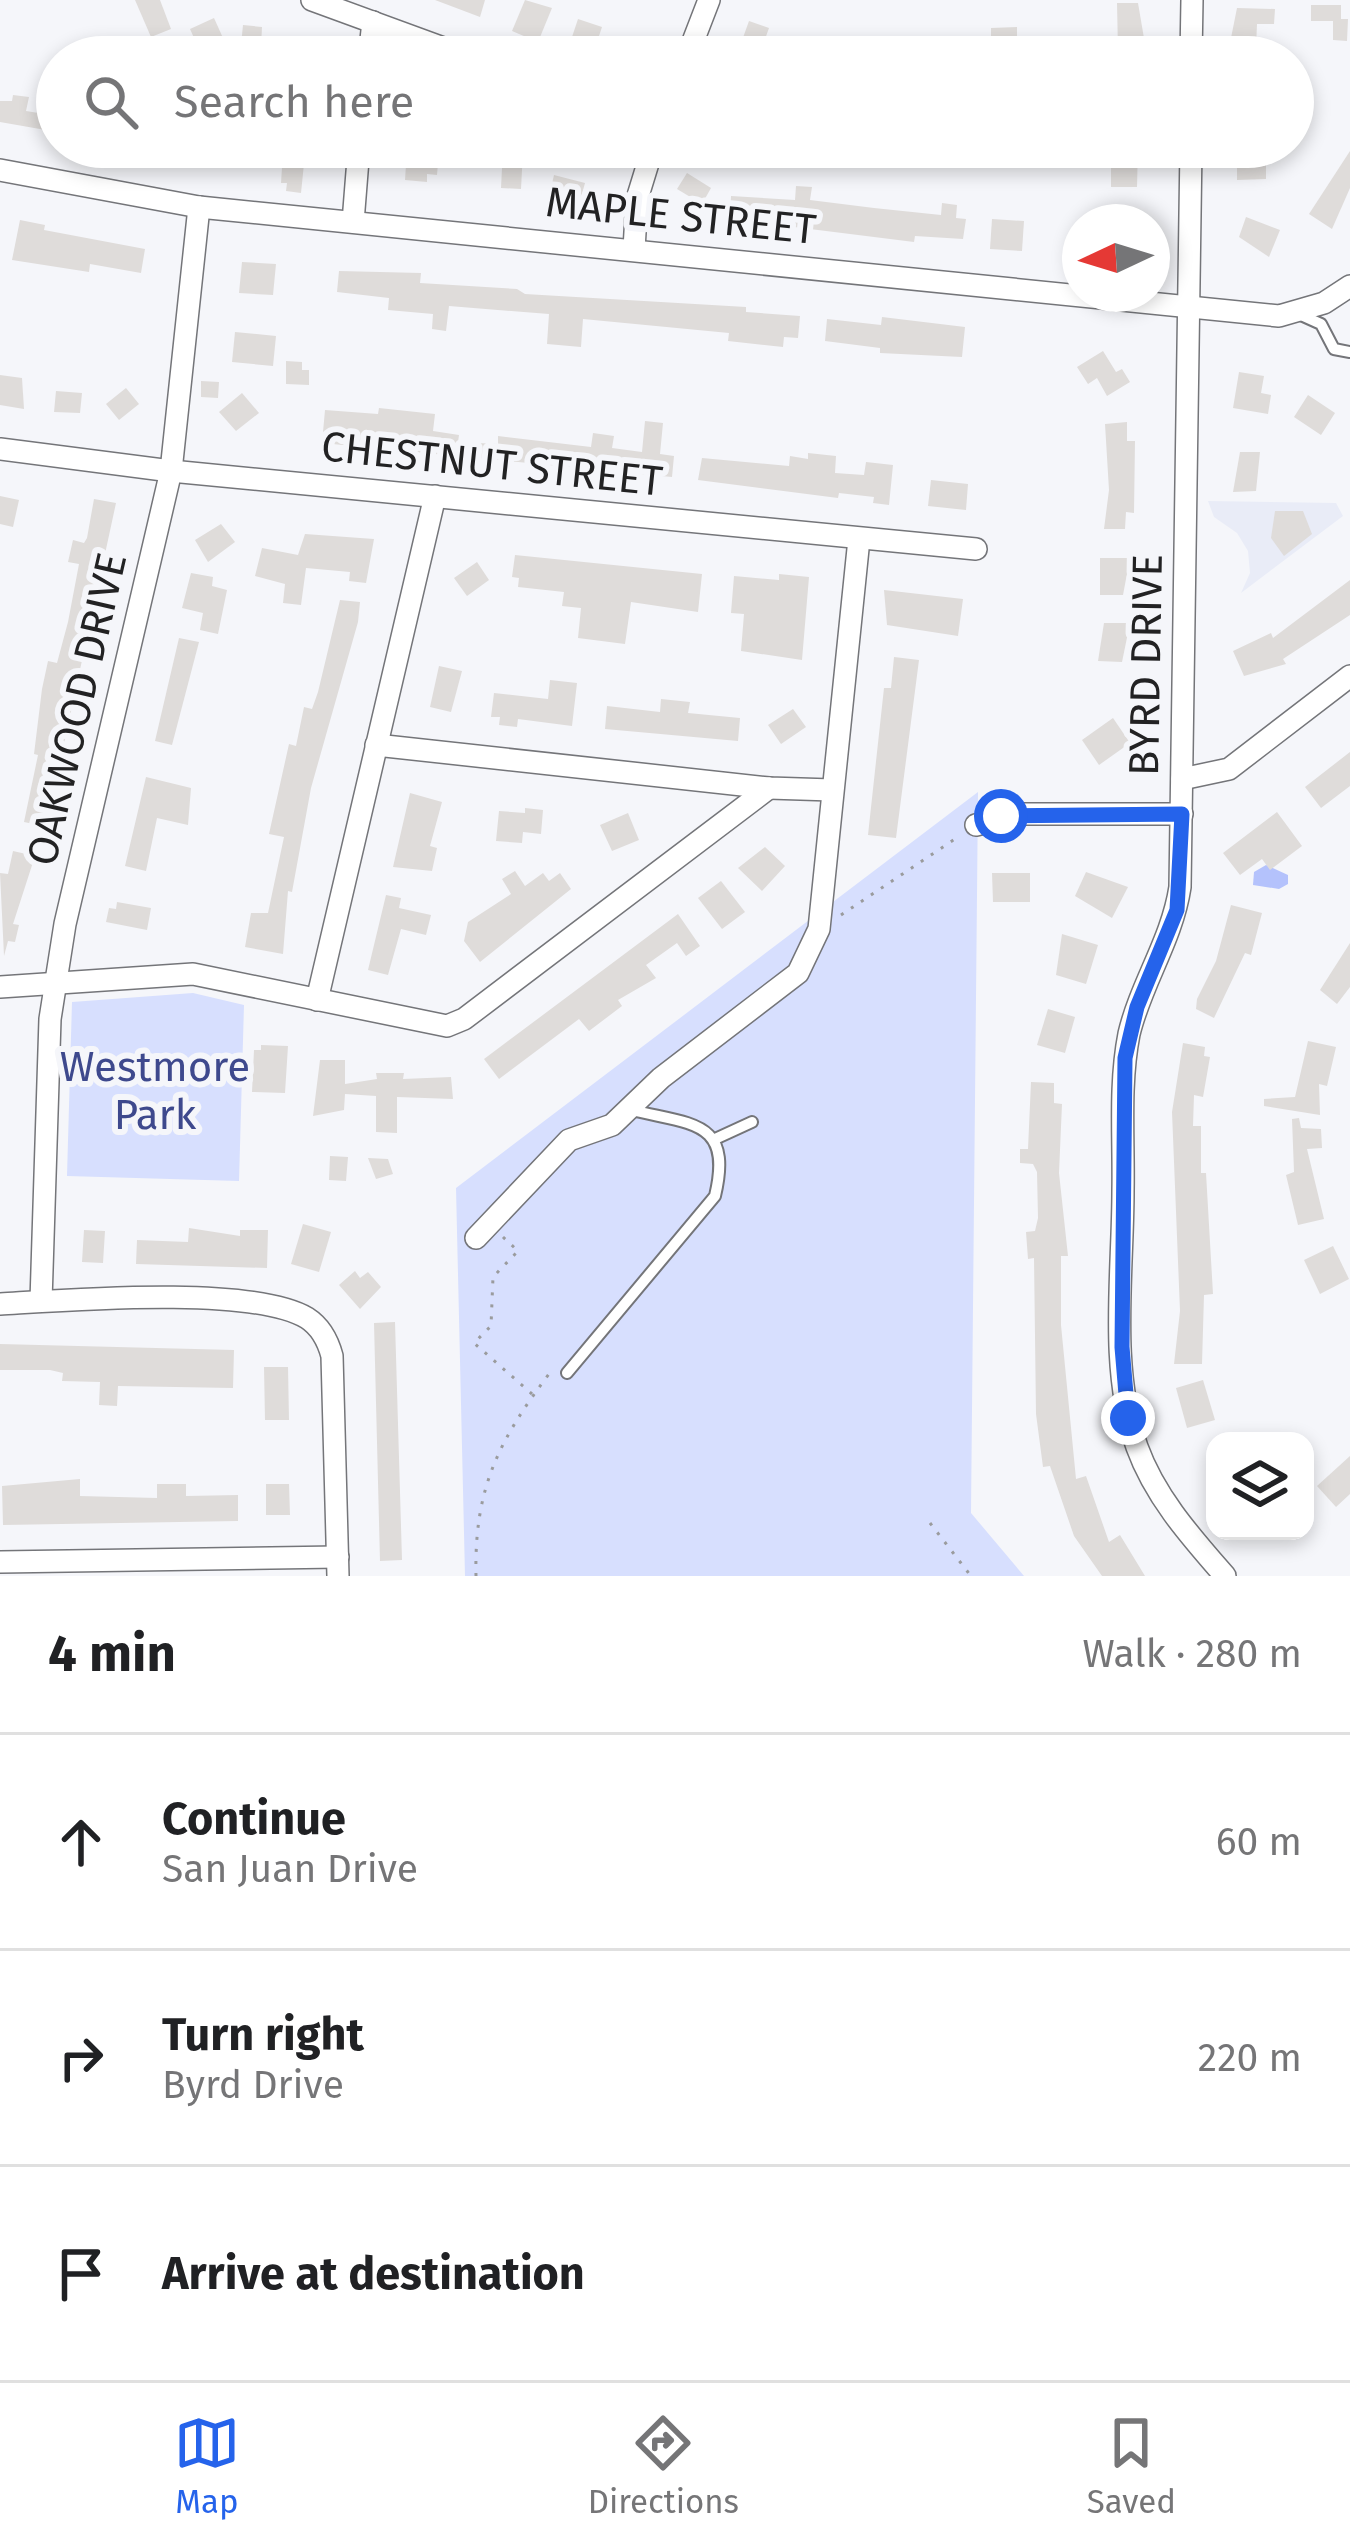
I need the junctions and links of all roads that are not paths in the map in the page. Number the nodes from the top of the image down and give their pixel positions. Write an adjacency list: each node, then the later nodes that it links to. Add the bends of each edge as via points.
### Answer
1 (312, 0): 4 (street)
2 (709, 0): 7 (street)
3 (1192, 0): 8 (street)
4 (373, 22): 5 (street); 6 (street)
5 (371, 36)
6 (411, 36)
7 (695, 36)
8 (1191, 36)
9 (357, 168): 14 (street)
10 (647, 168): 15 (street)
11 (1191, 168): 17 (street, BYRD DRIVE)
12 (0, 170): 13 (street, MAPLE STREET)
13 (199, 208): 14 (street, MAPLE STREET); 21 (street, OAKWOOD DRIVE)
14 (353, 221): 15 (street, MAPLE STREET)
15 (634, 249): 17 (street, MAPLE STREET)
16 (1350, 286): 18 (street)
17 (1189, 306): 18 (street, MAPLE STREET); 27 (street, BYRD DRIVE)
18 (1298, 313): 19 (lane, via 1321,324 1334,349)
19 (1350, 352)
20 (0, 449): 21 (street, CHESTNUT STREET)
21 (171, 471): 22 (street, CHESTNUT STREET); 32 (street, OAKWOOD DRIVE)
22 (436, 496): 23 (street, CHESTNUT STREET); 26 (street)
23 (859, 539): 24 (street, CHESTNUT STREET); 29 (street)
24 (976, 549)
25 (1350, 676): 27 (street, via 1229,769)
26 (376, 745): 28 (street); 34 (street)
27 (1182, 779): 30 (street, BYRD DRIVE)
28 (769, 788): 29 (street); 34 (street, via 464,1019 432,1027)
29 (832, 790): 35 (street, via 819,929 798,973)
30 (1182, 814): 31 (street, via 1020,814); 44 (street, BYRD DRIVE, via 1177,910 1125,1058 1124,1392 1157,1489)
31 (976, 824)
32 (56, 983): 33 (street); 34 (street, via 194,974); 39 (street, OAKWOOD DRIVE)
33 (0, 987)
34 (316, 1000)
35 (629, 1109): 37 (lane, via 708,1130); 38 (street, via 612,1125 568,1140)
36 (752, 1122): 37 (lane)
37 (715, 1139): 41 (lane, via 722,1169 710,1208)
38 (482, 1231)
39 (41, 1301): 40 (street); 43 (street, via 241,1302 307,1318 332,1356)
40 (0, 1304)
41 (568, 1373)
42 (0, 1562): 43 (street)
43 (338, 1566)
44 (1225, 1576)

